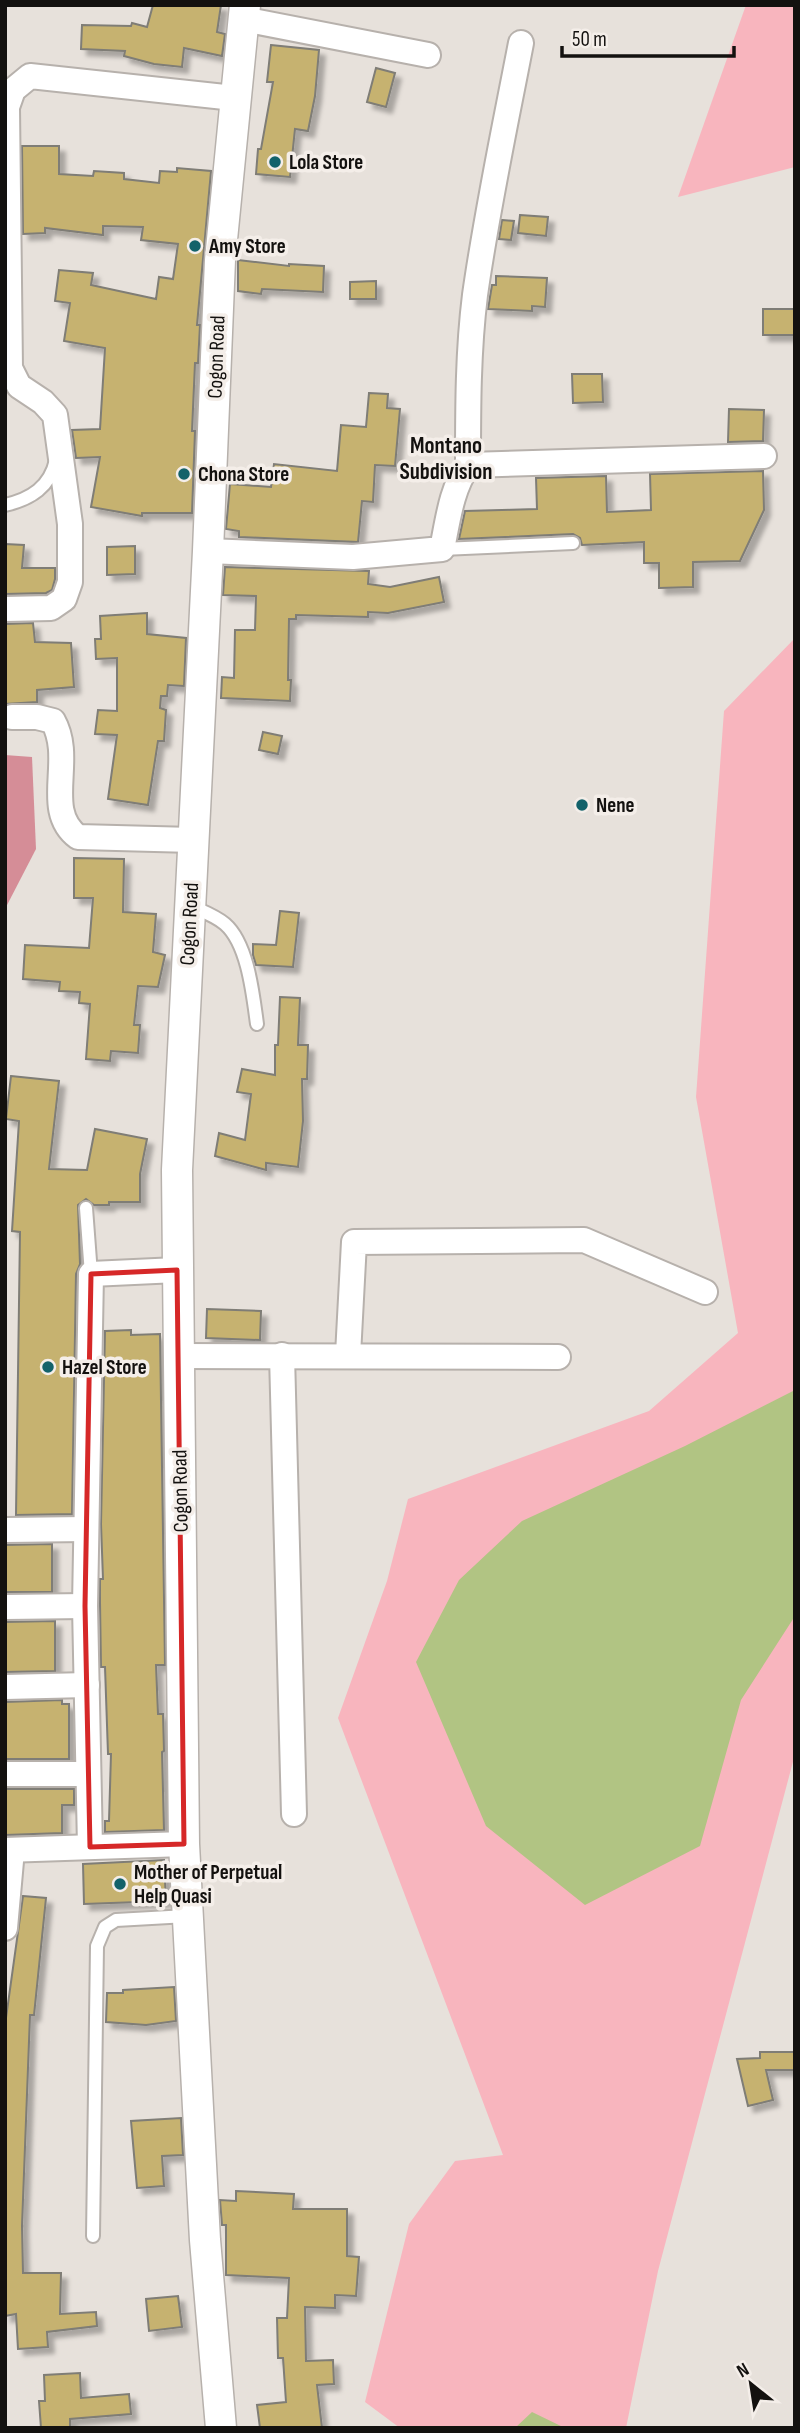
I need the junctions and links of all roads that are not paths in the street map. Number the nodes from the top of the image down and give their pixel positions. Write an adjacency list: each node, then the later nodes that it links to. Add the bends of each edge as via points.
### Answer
1 (244, 12): 3 (street); 4 (street, Cogon Road)
2 (522, 43): 9 (street, via 475,297)
3 (428, 55)
4 (234, 98): 5 (street, via 30,76 13,90 7,107); 13 (street, Cogon Road, via 220,260)
5 (7, 205): 6 (street)
6 (8, 368): 7 (street, via 19,386 52,409)
7 (59, 442): 10 (lane, via 47,484 32,496); 14 (street, via 70,524 70,582 64,599 51,608)
8 (764, 456): 9 (street)
9 (468, 465): 12 (street, via 451,500)
10 (5, 505)
11 (573, 543): 12 (lane)
12 (442, 549): 13 (street, via 353,557)
13 (208, 551): 16 (street, Cogon Road)
14 (5, 609)
15 (12, 717): 16 (street, via 53,721 62,755 60,809 66,828 78,837)
16 (193, 840): 17 (street, Cogon Road)
17 (190, 905): 18 (lane, via 223,922 235,934 250,976); 20 (street, Cogon Road, via 177,1170)
18 (257, 1024)
19 (86, 1208): 21 (lane)
20 (177, 1270): 21 (street); 25 (street, Cogon Road)
21 (90, 1274): 27 (street)
22 (705, 1292): 24 (street, via 584,1240 354,1242)
23 (282, 1355): 24 (street); 25 (street); 35 (street)
24 (348, 1355): 26 (street)
25 (179, 1356): 36 (street, Cogon Road)
26 (558, 1357)
27 (86, 1529): 28 (street); 29 (street)
28 (5, 1530)
29 (85, 1606): 30 (street); 31 (street)
30 (5, 1607)
31 (87, 1685): 32 (street); 34 (street)
32 (5, 1687)
33 (5, 1773): 34 (street)
34 (88, 1774): 37 (street)
35 (294, 1814)
36 (184, 1844): 37 (street); 39 (street, Cogon Road)
37 (90, 1847): 38 (street)
38 (8, 1850): 40 (street)
39 (188, 1916): 41 (lane, via 116,1920 105,1927 97,1946); 42 (street, Cogon Road)
40 (5, 1928)
41 (93, 2236)
42 (220, 2428)

